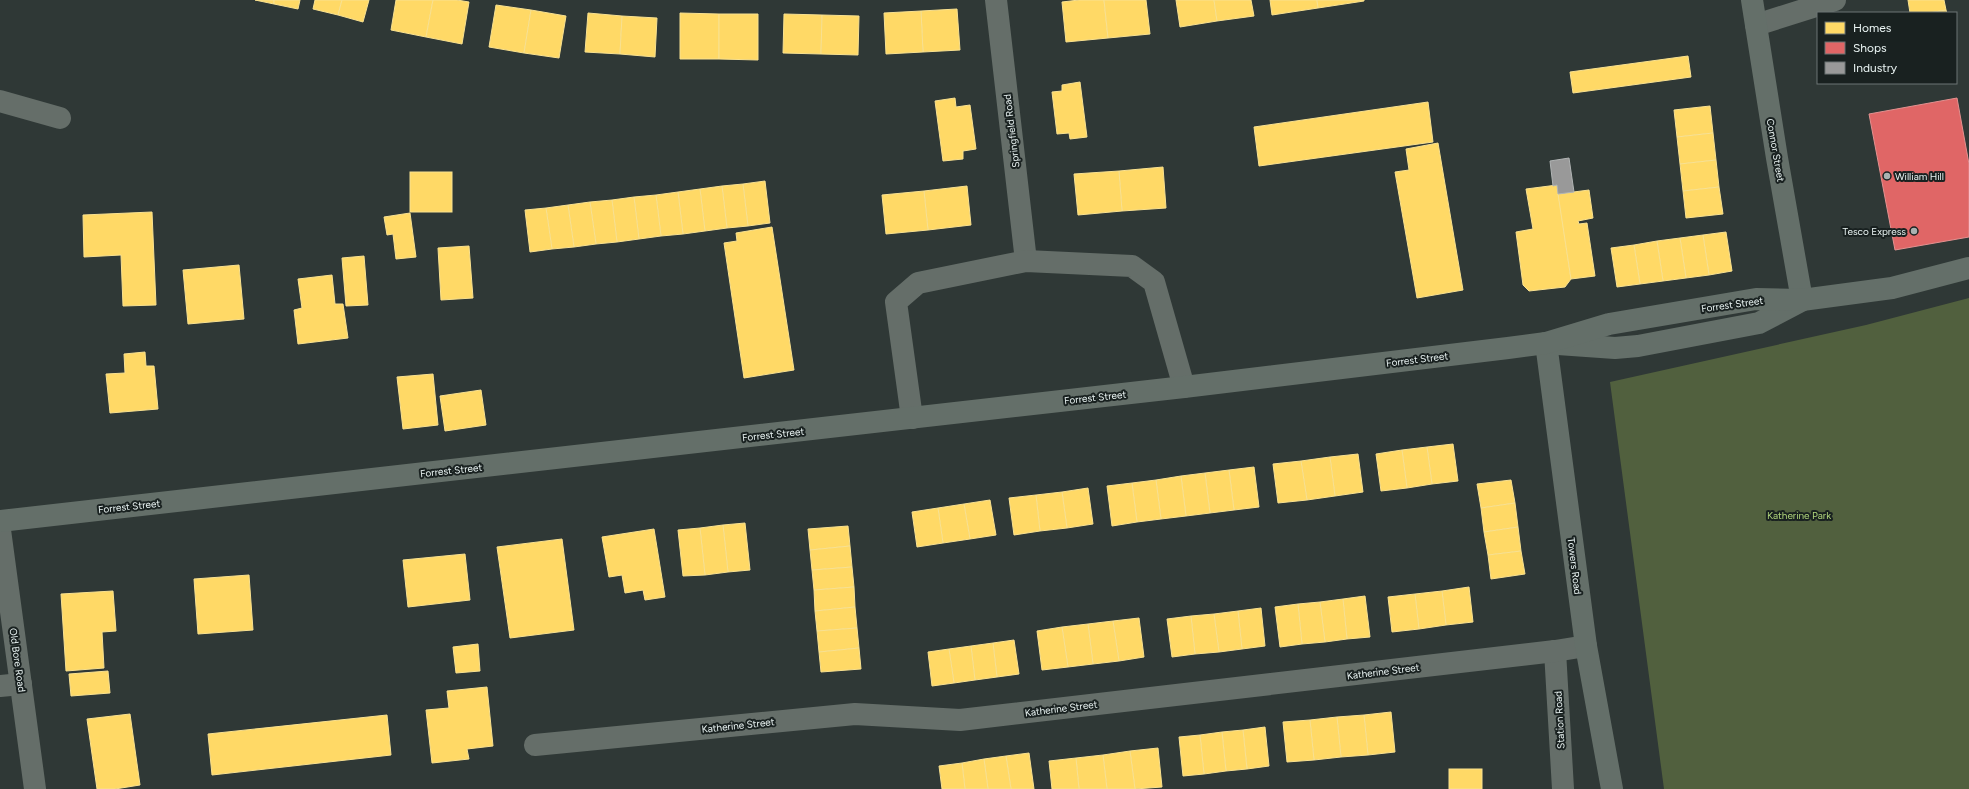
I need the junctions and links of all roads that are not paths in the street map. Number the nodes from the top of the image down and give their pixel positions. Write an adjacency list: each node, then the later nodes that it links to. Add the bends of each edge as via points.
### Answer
1 (996, 0): 7 (street, Springfield Road)
2 (1752, 0): 4 (main road, Connor Street)
3 (1835, 0): 4 (street)
4 (1756, 25): 9 (main road, Connor Street)
5 (0, 101): 6 (street)
6 (60, 118)
7 (1026, 261): 11 (street, via 1132,266 1154,282); 12 (street, via 918,283 896,302)
8 (1969, 268): 9 (main road, Forrest Street, via 1892,288)
9 (1802, 300): 10 (main road, Forrest Street, via 1759,323 1638,346 1615,348)
10 (1546, 343): 11 (main road, Forrest Street); 15 (main road, Towers Road)
11 (1184, 387): 12 (main road, Forrest Street)
12 (912, 418): 13 (main road, Forrest Street)
13 (0, 521)
14 (0, 530): 17 (street, Old Bore Road)
15 (1586, 646): 16 (street, Katherine Street); 21 (main road, Towers Road)
16 (1555, 651): 18 (street, Katherine Street, via 960,720 855,714); 20 (street, Station Road)
17 (10, 685): 19 (street, Old Bore Road)
18 (535, 745)
19 (35, 789)
20 (1564, 789)
21 (1612, 789)

